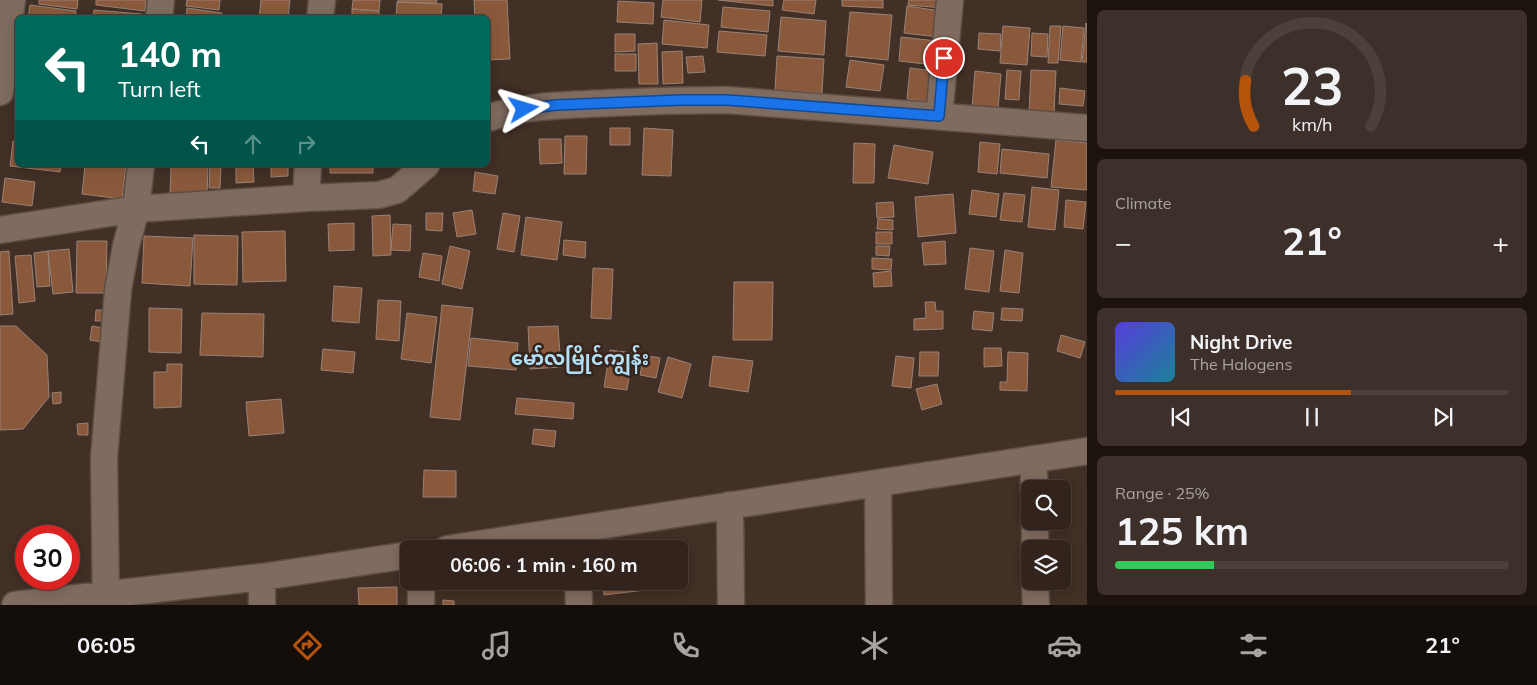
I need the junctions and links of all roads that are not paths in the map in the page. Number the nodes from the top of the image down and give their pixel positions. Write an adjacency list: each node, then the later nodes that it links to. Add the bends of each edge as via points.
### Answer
1 (12, 0): 7 (street)
2 (161, 0): 5 (street)
3 (322, 0): 6 (street)
4 (950, 0): 8 (street)
5 (159, 15)
6 (320, 15)
7 (0, 92)
8 (939, 116): 9 (street, via 727,100 681,100 556,105 509,111); 10 (street)
9 (490, 117)
10 (1087, 128)
11 (141, 167): 15 (street)
12 (308, 167): 14 (street)
13 (424, 167): 14 (street, via 397,190 379,195)
14 (306, 198): 15 (street)
15 (136, 209): 16 (street); 29 (street, via 118,290 104,458)
16 (0, 230)
17 (1087, 451): 18 (street)
18 (1034, 459): 19 (street); 20 (street)
19 (1034, 480)
20 (878, 483): 21 (street); 35 (street)
21 (730, 506): 22 (street); 34 (street)
22 (578, 539): 23 (street)
23 (565, 540)
24 (400, 555): 25 (street)
25 (262, 577): 29 (street); 31 (street)
26 (421, 590): 32 (street)
27 (578, 590): 33 (street)
28 (1035, 590): 36 (street)
29 (106, 600): 30 (street)
30 (15, 605)
31 (262, 605)
32 (421, 605)
33 (578, 605)
34 (731, 605)
35 (878, 605)
36 (1036, 605)

